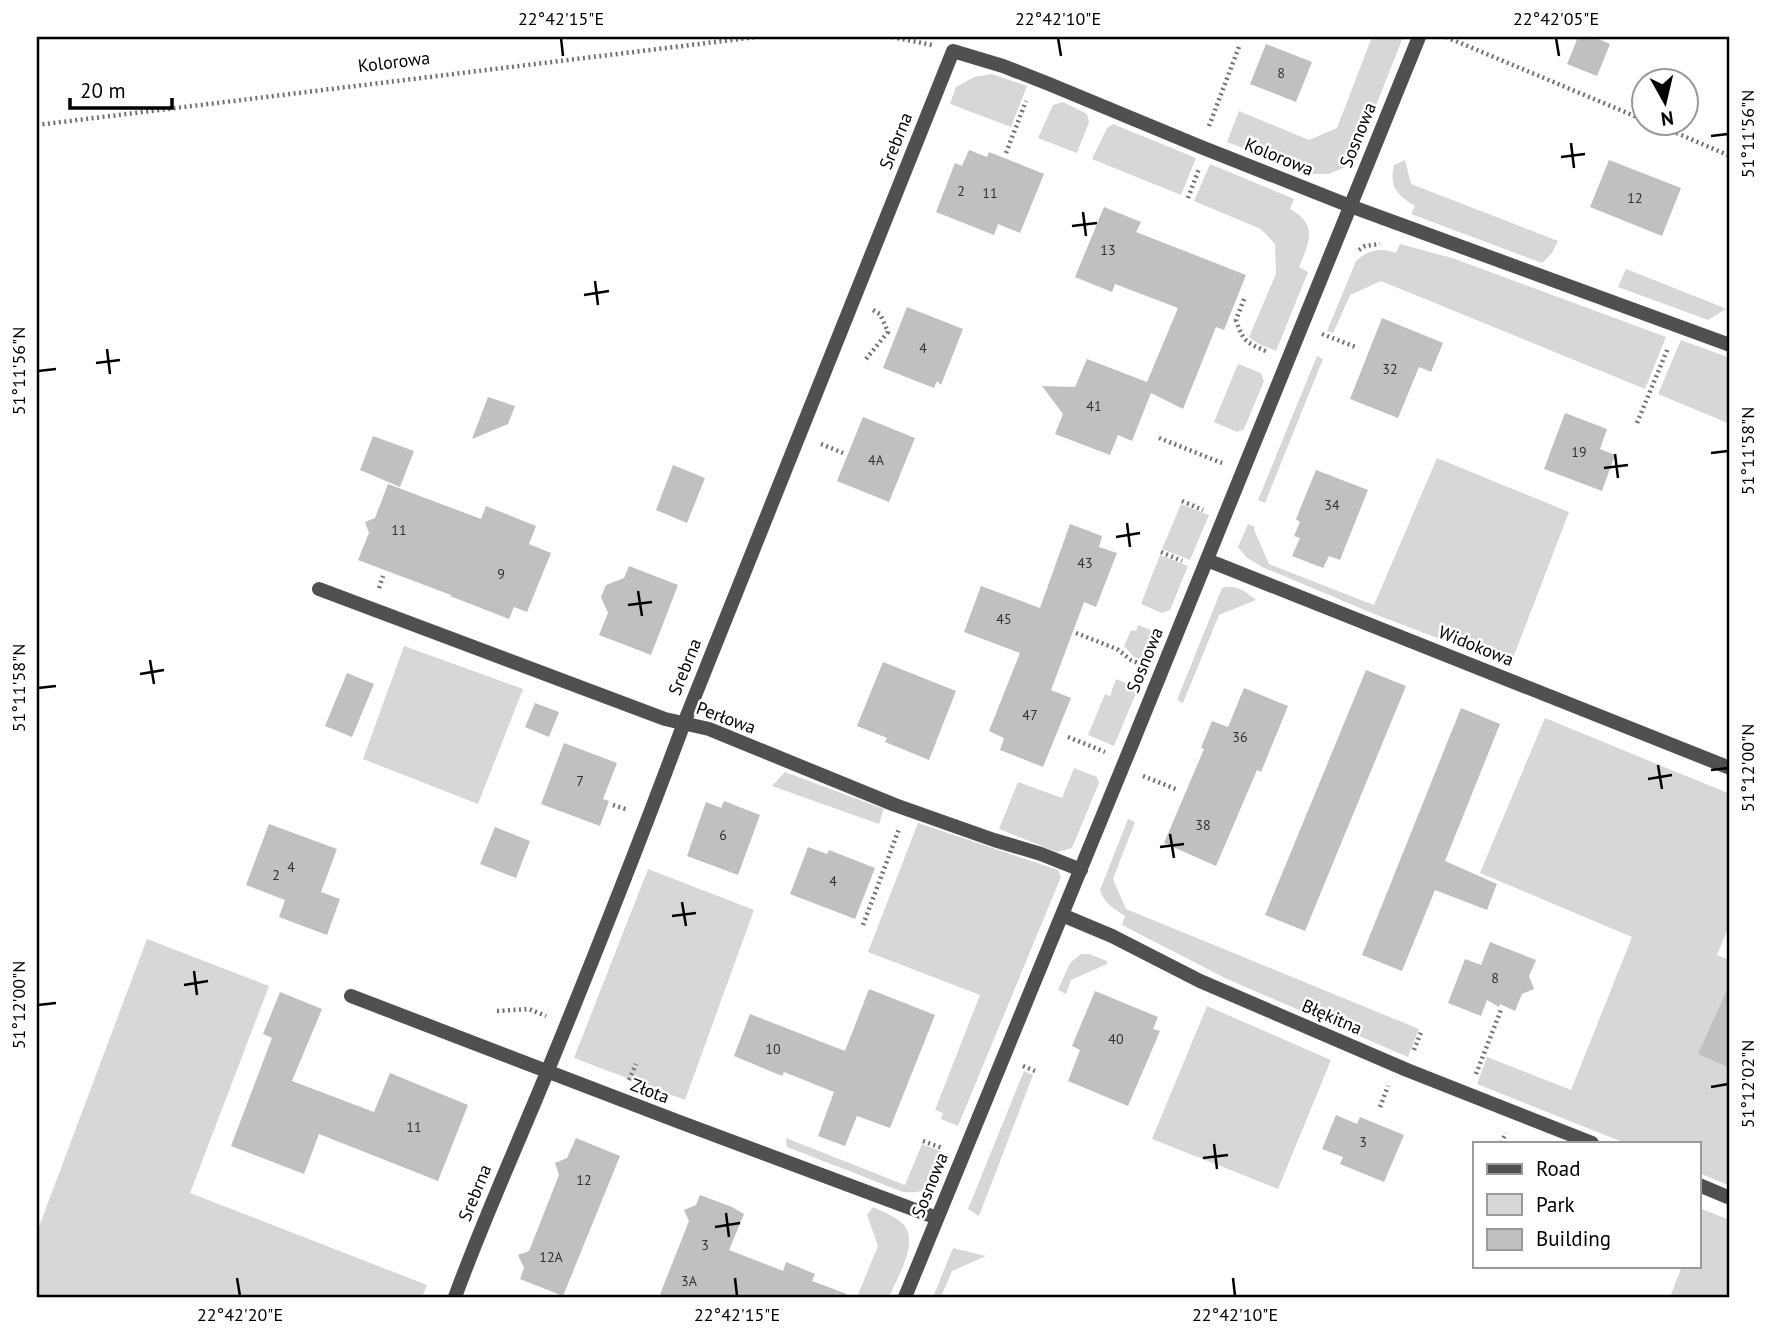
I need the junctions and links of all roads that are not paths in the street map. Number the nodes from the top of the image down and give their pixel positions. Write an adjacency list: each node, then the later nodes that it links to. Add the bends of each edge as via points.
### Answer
1 (1419, 37): 3 (street, Sosnowa)
2 (953, 51): 3 (street, Kolorowa, via 1003,66); 7 (street, Srebrna)
3 (1350, 206): 4 (street, Kolorowa); 5 (street, Sosnowa)
4 (1730, 345)
5 (1207, 560): 8 (street, Widokowa); 9 (street, Sosnowa)
6 (319, 589): 7 (street, Perłowa)
7 (684, 723): 9 (street, Perłowa); 12 (street, Srebrna)
8 (1730, 768)
9 (1081, 870): 10 (street, Sosnowa)
10 (1062, 915): 13 (street, Błękitna, via 1406,1070); 16 (street, Sosnowa)
11 (351, 996): 12 (street, Złota)
12 (547, 1072): 16 (street, Złota); 17 (street, Srebrna)
13 (1589, 1142)
14 (1700, 1185): 15 (street)
15 (1730, 1198)
16 (937, 1218): 18 (street, Sosnowa)
17 (455, 1297)
18 (905, 1297)

